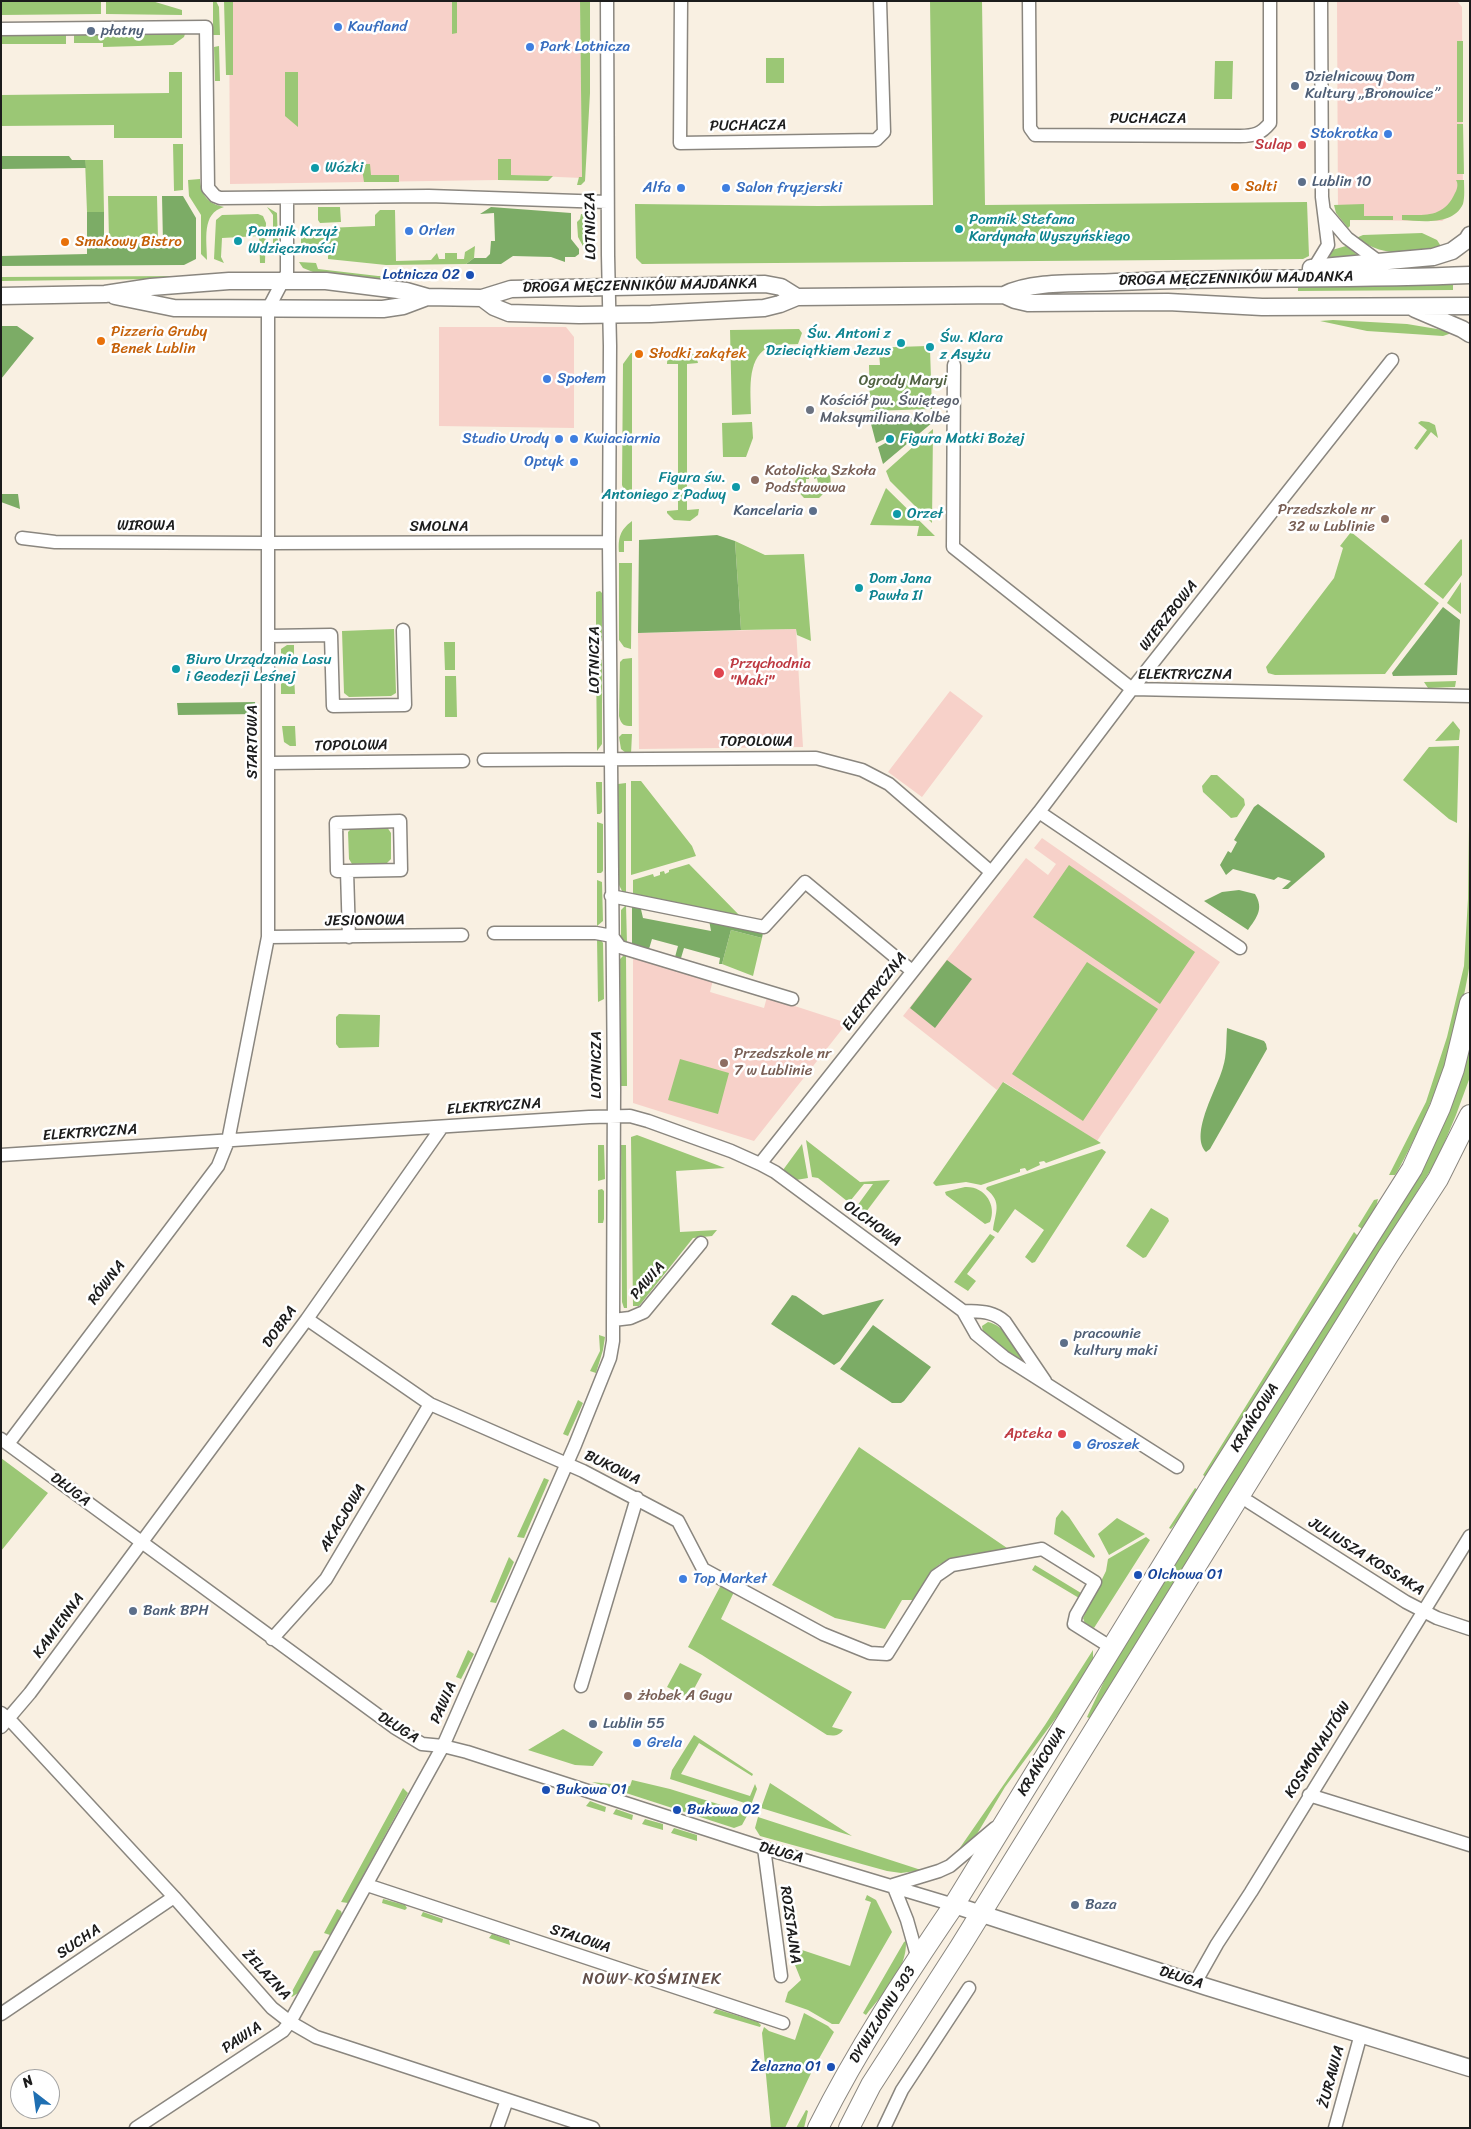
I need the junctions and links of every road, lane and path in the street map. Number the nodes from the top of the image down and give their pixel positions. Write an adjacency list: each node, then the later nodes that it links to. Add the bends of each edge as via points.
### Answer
1 (607, 1): 9 (street, LOTNICZA)
2 (681, 1): 3 (street, PUCHACZA, via 680,143 880,138 884,132)
3 (880, 1)
4 (1029, 1): 5 (street, PUCHACZA, via 1030,128 1035,135 1254,136 1263,132 1270,123)
5 (1270, 1)
6 (1321, 1): 10 (street)
7 (1, 29): 8 (street, via 206,27 208,188 220,198)
8 (287, 198): 9 (street, via 429,196); 16 (street)
9 (607, 202): 17 (street, LOTNICZA)
10 (1323, 209): 12 (street, via 1346,238); 13 (street, via 1328,245)
11 (1470, 235): 12 (street, via 1443,255)
12 (1378, 260): 13 (street)
13 (1314, 268): 15 (street)
14 (1470, 275): 15 (street, DROGA MĘCZENNIKÓW MAJDANKA)
15 (1252, 277): 19 (street, DROGA MĘCZENNIKÓW MAJDANKA, via 1027,286)
16 (285, 280): 18 (street, DROGA MĘCZENNIKÓW MAJDANKA, via 151,286); 21 (street, DROGA MĘCZENNIKÓW MAJDANKA, via 326,281 406,291); 26 (street)
17 (609, 287): 22 (street, DROGA MĘCZENNIKÓW MAJDANKA, via 764,284 781,287); 23 (street, DROGA MĘCZENNIKÓW MAJDANKA, via 511,289); 27 (street, LOTNICZA)
18 (105, 294): 20 (street, DROGA MĘCZENNIKÓW MAJDANKA); 26 (street, DROGA MĘCZENNIKÓW MAJDANKA, via 174,308)
19 (1004, 295): 22 (street, DROGA MĘCZENNIKÓW MAJDANKA); 24 (street, DROGA MĘCZENNIKÓW MAJDANKA, via 1028,302 1168,302 1262,307)
20 (1, 296)
21 (427, 297): 23 (street, DROGA MĘCZENNIKÓW MAJDANKA); 26 (street, DROGA MĘCZENNIKÓW MAJDANKA, via 383,310)
22 (797, 297): 27 (street, DROGA MĘCZENNIKÓW MAJDANKA, via 764,308)
23 (482, 298): 27 (street, DROGA MĘCZENNIKÓW MAJDANKA, via 509,313)
24 (1406, 306): 25 (street, DROGA MĘCZENNIKÓW MAJDANKA); 28 (street)
25 (1470, 306)
26 (268, 309): 33 (street, STARTOWA)
27 (610, 314): 32 (street, LOTNICZA)
28 (1470, 334)
29 (1392, 360): 36 (street, WIERZBOWA)
30 (954, 365): 36 (street, via 953,547)
31 (22, 538): 33 (street, WIROWA, via 56,542)
32 (609, 542): 33 (street, SMOLNA); 38 (street, LOTNICZA)
33 (269, 544): 35 (street, STARTOWA)
34 (403, 630): 35 (street, via 405,705 333,706 331,635)
35 (269, 636): 41 (street, STARTOWA)
36 (1132, 689): 37 (street, ELEKTRYCZNA); 42 (street, ELEKTRYCZNA)
37 (1470, 696)
38 (611, 759): 39 (street, TOPOLOWA); 44 (street, TOPOLOWA, via 816,758 846,765 889,784); 45 (street, LOTNICZA)
39 (484, 760)
40 (463, 761): 41 (street, TOPOLOWA)
41 (269, 763): 49 (street, STARTOWA)
42 (1039, 812): 44 (street, ELEKTRYCZNA); 51 (street)
43 (347, 871): 43 (street, via 401,870 400,821 336,823 337,871); 50 (street)
44 (991, 872): 52 (street, ELEKTRYCZNA)
45 (611, 896): 48 (street, LOTNICZA); 52 (street, via 764,927 805,882)
46 (494, 933): 48 (street, via 596,933)
47 (462, 935): 50 (street, JESIONOWA)
48 (612, 936): 53 (street, via 620,946); 56 (street, LOTNICZA)
49 (268, 937): 50 (street, JESIONOWA); 58 (street, STARTOWA)
50 (349, 937)
51 (1240, 948)
52 (912, 971): 60 (street, ELEKTRYCZNA)
53 (792, 998)
54 (1470, 1003): 77 (main road, KRAŃCOWA, via 1454,1069 1412,1169)
55 (1470, 1115): 89 (main road, KRAŃCOWA, via 1438,1179)
56 (613, 1116): 57 (street, ELEKTRYCZNA); 60 (street, ELEKTRYCZNA, via 648,1120); 64 (street, LOTNICZA)
57 (442, 1127): 58 (street, ELEKTRYCZNA); 63 (street, DOBRA)
58 (228, 1141): 59 (street, ELEKTRYCZNA); 67 (street, RÓWNA, via 218,1166)
59 (1, 1156)
60 (760, 1164): 62 (street, OLCHOWA, via 776,1172)
61 (701, 1243): 64 (street, PAWIA, via 644,1312)
62 (963, 1311): 65 (street, OLCHOWA, via 976,1334); 65 (street, OLCHOWA, via 998,1315)
63 (307, 1318): 66 (street, BUKOWA); 73 (street, DOBRA)
64 (613, 1320): 68 (street, PAWIA, via 610,1358)
65 (1047, 1385): 69 (street, OLCHOWA)
66 (430, 1404): 68 (street, BUKOWA); 76 (street, AKACJOWA, via 326,1579)
67 (5, 1441): 73 (street, DŁUGA)
68 (566, 1464): 70 (street, BUKOWA); 80 (street, PAWIA)
69 (1177, 1467)
70 (636, 1498): 77 (street, BUKOWA, via 678,1521 703,1569 823,1634 870,1652 887,1654 936,1576 952,1565 1042,1549 1095,1582 1074,1624); 78 (street)
71 (1249, 1502): 74 (street, JULIUSZA KOSSAKA)
72 (1470, 1536): 74 (street, KOSMONAUTÓW)
73 (141, 1543): 76 (street, DŁUGA); 79 (street, KAMIENNA)
74 (1424, 1611): 75 (street, JULIUSZA KOSSAKA); 81 (street, KOSMONAUTÓW)
75 (1470, 1629)
76 (272, 1639): 80 (street, DŁUGA, via 394,1728 422,1744)
77 (1112, 1648): 82 (main road, KRAŃCOWA)
78 (581, 1686)
79 (4, 1720): 87 (street, ŻELAZNA)
80 (443, 1746): 84 (street, DŁUGA); 85 (street, PAWIA)
81 (1309, 1795): 83 (street); 92 (street, KOSMONAUTÓW)
82 (1006, 1818): 86 (street, KRAŃCOWA, via 950,1866); 88 (main road, KRAŃCOWA)
83 (1470, 1845)
84 (764, 1848): 86 (street, DŁUGA); 91 (street, ROZSTAJNA)
85 (367, 1885): 95 (street, PAWIA); 96 (street, STALOWA)
86 (893, 1885): 88 (street, DŁUGA); 90 (street)
87 (174, 1897): 94 (street, SUCHA); 95 (street, ŻELAZNA, via 272,2008)
88 (954, 1905): 89 (street, DŁUGA); 90 (main road, DYWIZJONU 303)
89 (980, 1914): 92 (street, DŁUGA); 104 (main road, DYWIZJONU 303, via 870,2086)
90 (918, 1959): 103 (main road, DYWIZJONU 303)
91 (781, 1976)
92 (1195, 1982): 97 (street, DŁUGA)
93 (969, 1988): 105 (street, via 902,2090)
94 (1, 2014)
95 (290, 2022): 99 (street, ŻELAZNA, via 316,2037); 100 (street, PAWIA, via 283,2031)
96 (783, 2023)
97 (1361, 2034): 98 (street, DŁUGA); 106 (street, ŻURAWIA)
98 (1470, 2068)
99 (507, 2100): 101 (street); 102 (street, ŻELAZNA)
100 (136, 2128)
101 (498, 2128)
102 (593, 2128)
103 (818, 2128)
104 (849, 2128)
105 (884, 2128)
106 (1335, 2128)

